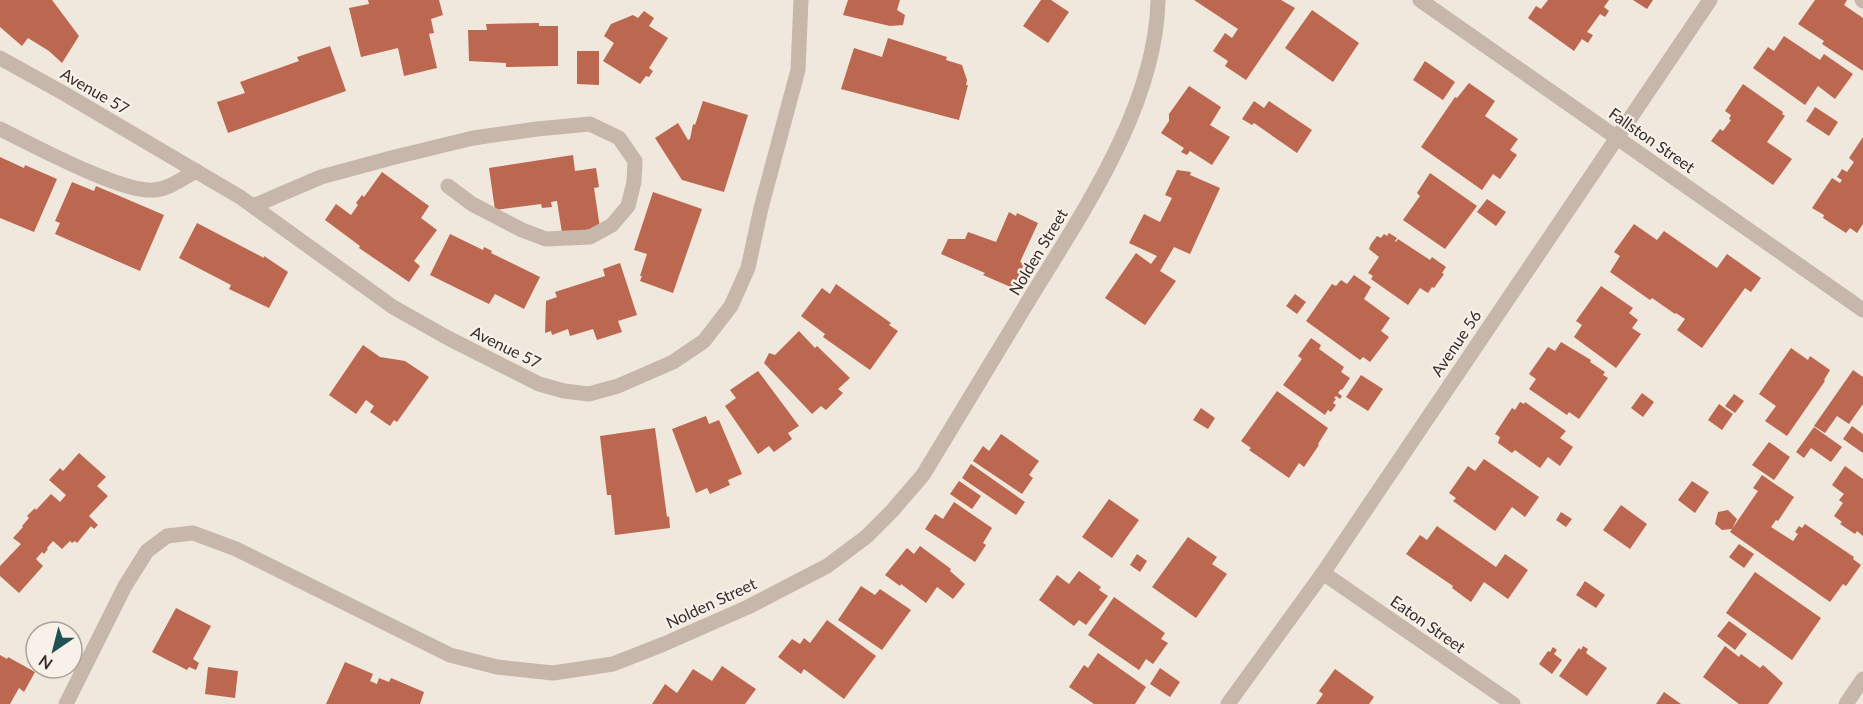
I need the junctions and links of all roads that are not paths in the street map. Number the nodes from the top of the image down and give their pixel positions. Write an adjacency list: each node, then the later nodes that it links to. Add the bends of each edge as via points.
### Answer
1 (801, 0): 10 (street, Avenue 57, via 798,70 748,268 731,306 704,340 673,362 618,386 589,394 564,391 529,379 393,307)
2 (1158, 0): 14 (street, Nolden Street, via 1143,83 1121,139 1089,202 923,475 866,537 827,566 748,608 613,664 553,672 497,667 450,654 236,549 193,533 167,536 147,551 125,586)
3 (1420, 0): 7 (street, Fallston Street)
4 (1710, 0): 7 (street, Avenue 56)
5 (0, 58): 8 (street, Avenue 57)
6 (0, 129): 8 (street, via 133,188 166,188)
7 (1617, 138): 11 (street, Fallston Street); 12 (street, Avenue 56)
8 (196, 171): 10 (street, Avenue 57)
9 (448, 186): 10 (street, via 472,204 546,239 590,237 612,225 628,206 635,161 619,138 590,124 537,129 472,138 321,177)
10 (253, 206)
11 (1863, 310)
12 (1323, 573): 15 (street, Avenue 56); 16 (street, Eaton Street)
13 (1863, 679): 17 (street)
14 (66, 704)
15 (1228, 704)
16 (1513, 704)
17 (1846, 704)

